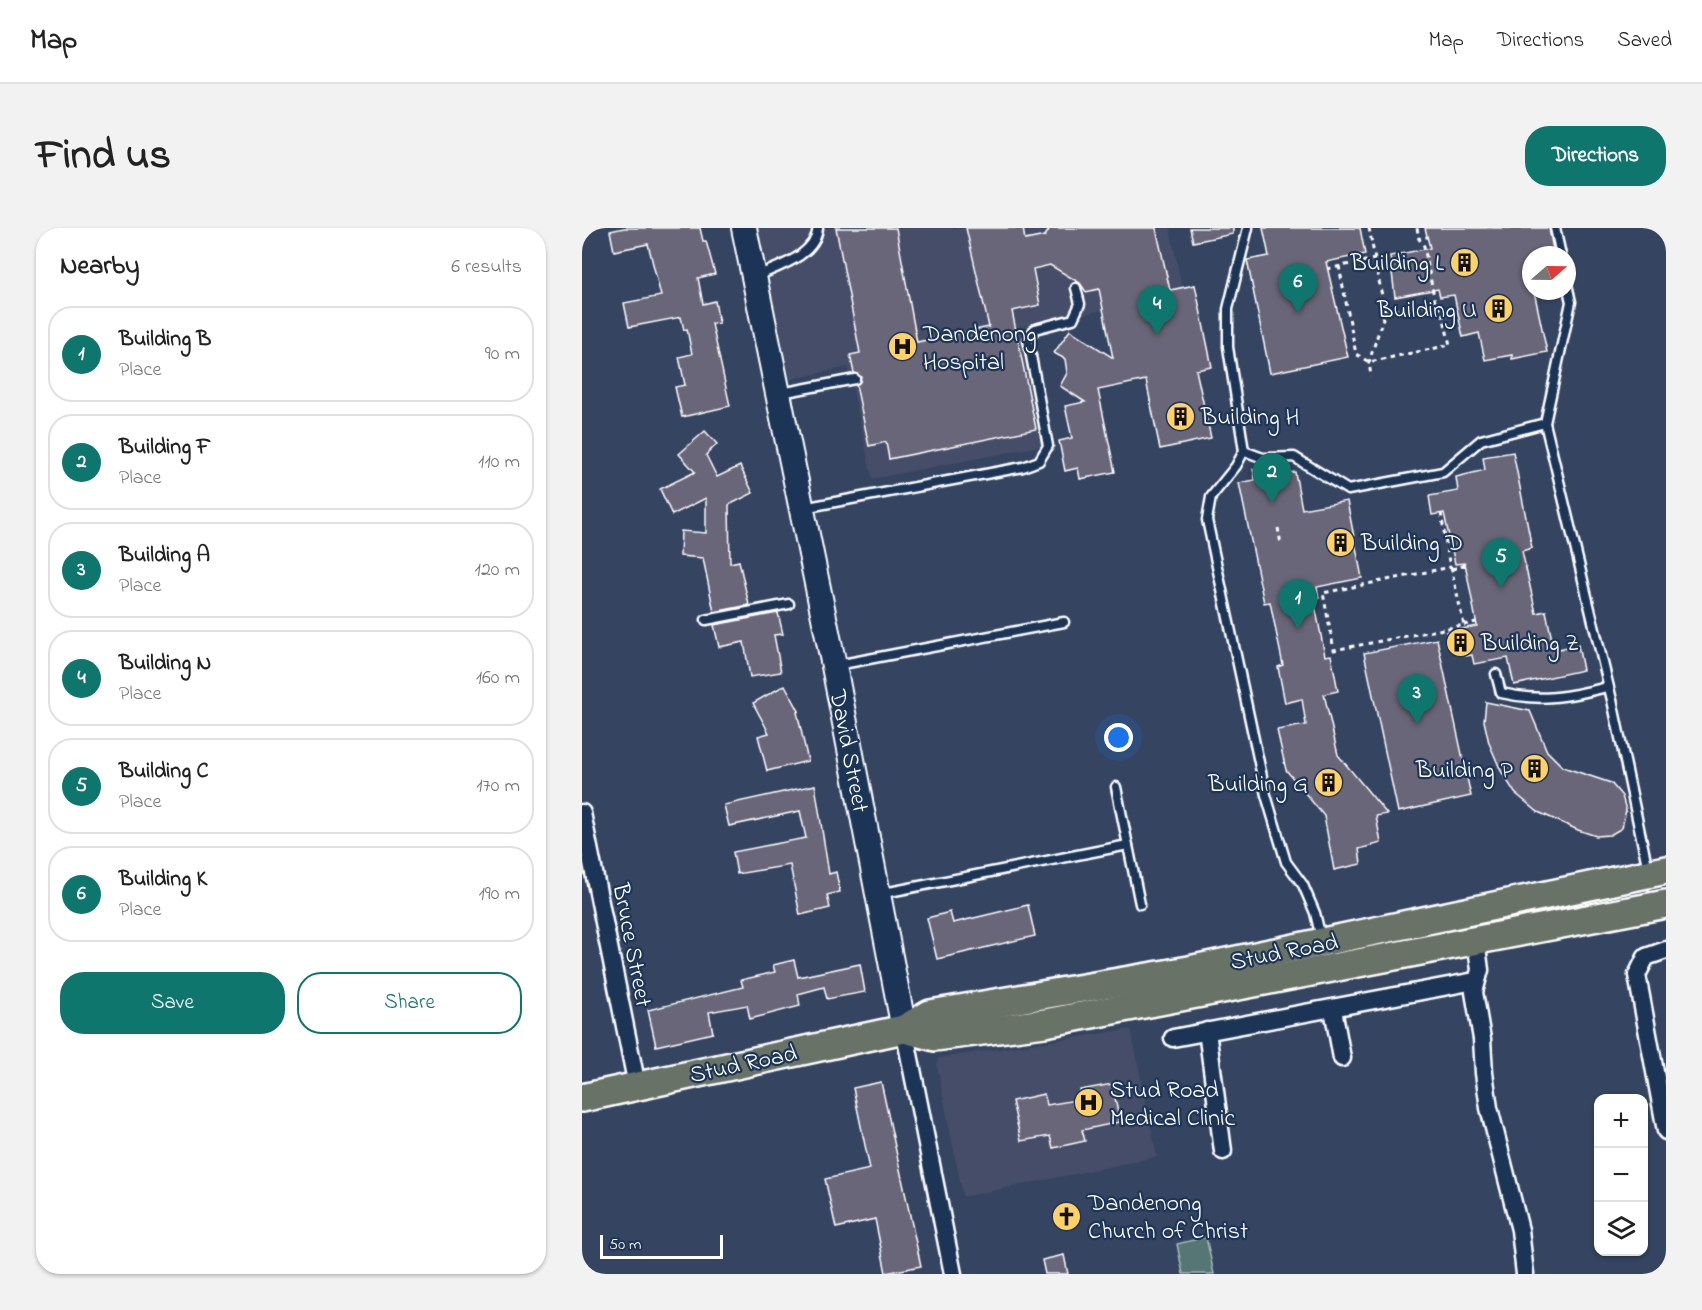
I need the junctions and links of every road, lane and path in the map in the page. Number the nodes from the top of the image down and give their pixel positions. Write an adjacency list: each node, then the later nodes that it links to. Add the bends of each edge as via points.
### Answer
1 (744, 228): 15 (main road, David Street)
2 (818, 228): 15 (lane, via 811,247)
3 (1248, 228): 27 (lane, via 1228,309 1228,347)
4 (1369, 228): 10 (path)
5 (1417, 228): 8 (path)
6 (1555, 228): 9 (lane)
7 (1427, 237): 8 (path)
8 (1419, 239): 18 (path, via 1424,246)
9 (1559, 246)
10 (1375, 259): 11 (path); 14 (path)
11 (1339, 267): 12 (path); 22 (path, via 1356,354)
12 (1328, 269)
13 (1392, 269): 14 (path)
14 (1377, 273): 19 (path)
15 (754, 278): 25 (main road, David Street)
16 (1076, 288): 28 (lane, via 1080,304 1073,319 1035,329 1028,340 1048,446 1039,461)
17 (1571, 300): 26 (lane)
18 (1435, 302): 19 (path); 21 (path)
19 (1385, 312): 22 (path)
20 (1458, 312): 21 (path)
21 (1443, 315): 22 (path, via 1450,345)
22 (1369, 362): 23 (path)
23 (1371, 377)
24 (855, 379): 25 (lane)
25 (778, 394): 28 (main road, David Street)
26 (1545, 423): 27 (lane, via 1481,440 1443,472 1348,490 1294,457 1263,458); 41 (lane)
27 (1245, 451): 51 (lane, via 1210,497 1207,520 1276,833 1286,862 1303,885 1315,914)
28 (801, 508): 39 (main road, David Street)
29 (1441, 513): 33 (path)
30 (1278, 528): 31 (path)
31 (1281, 544)
32 (1466, 566): 33 (path)
33 (1451, 568): 38 (path); 38 (path, via 1323,593 1334,650)
34 (789, 604): 35 (lane)
35 (706, 620)
36 (1064, 622): 39 (lane)
37 (1476, 622): 38 (path)
38 (1464, 625)
39 (834, 666): 46 (main road, David Street)
40 (1496, 674): 41 (lane, via 1501,693 1529,700)
41 (1607, 687): 45 (lane)
42 (1116, 787): 44 (lane)
43 (582, 813): 58 (street, Bruce Street)
44 (1128, 845): 46 (lane); 47 (lane)
45 (1658, 872): 51 (highway, Stud Road)
46 (879, 894): 54 (main road, David Street)
47 (1140, 904)
48 (1666, 904): 49 (highway, Stud Road)
49 (1465, 942): 51 (lane, via 1436,938); 52 (street, via 1480,970); 54 (highway, Stud Road, via 1045,1023 935,1037)
50 (1666, 951): 60 (street, via 1646,957 1637,975)
51 (1325, 952): 54 (highway, Stud Road, via 1189,970 930,1014)
52 (1475, 981): 53 (street); 63 (street, via 1489,1108 1518,1220)
53 (1333, 1008): 55 (street); 57 (street)
54 (904, 1029): 58 (highway, Stud Road); 62 (street, David Street)
55 (1207, 1031): 56 (street); 61 (street)
56 (1173, 1038)
57 (1342, 1058)
58 (637, 1086): 59 (highway, Stud Road)
59 (582, 1098)
60 (1666, 1131)
61 (1223, 1151)
62 (953, 1274)
63 (1525, 1274)

